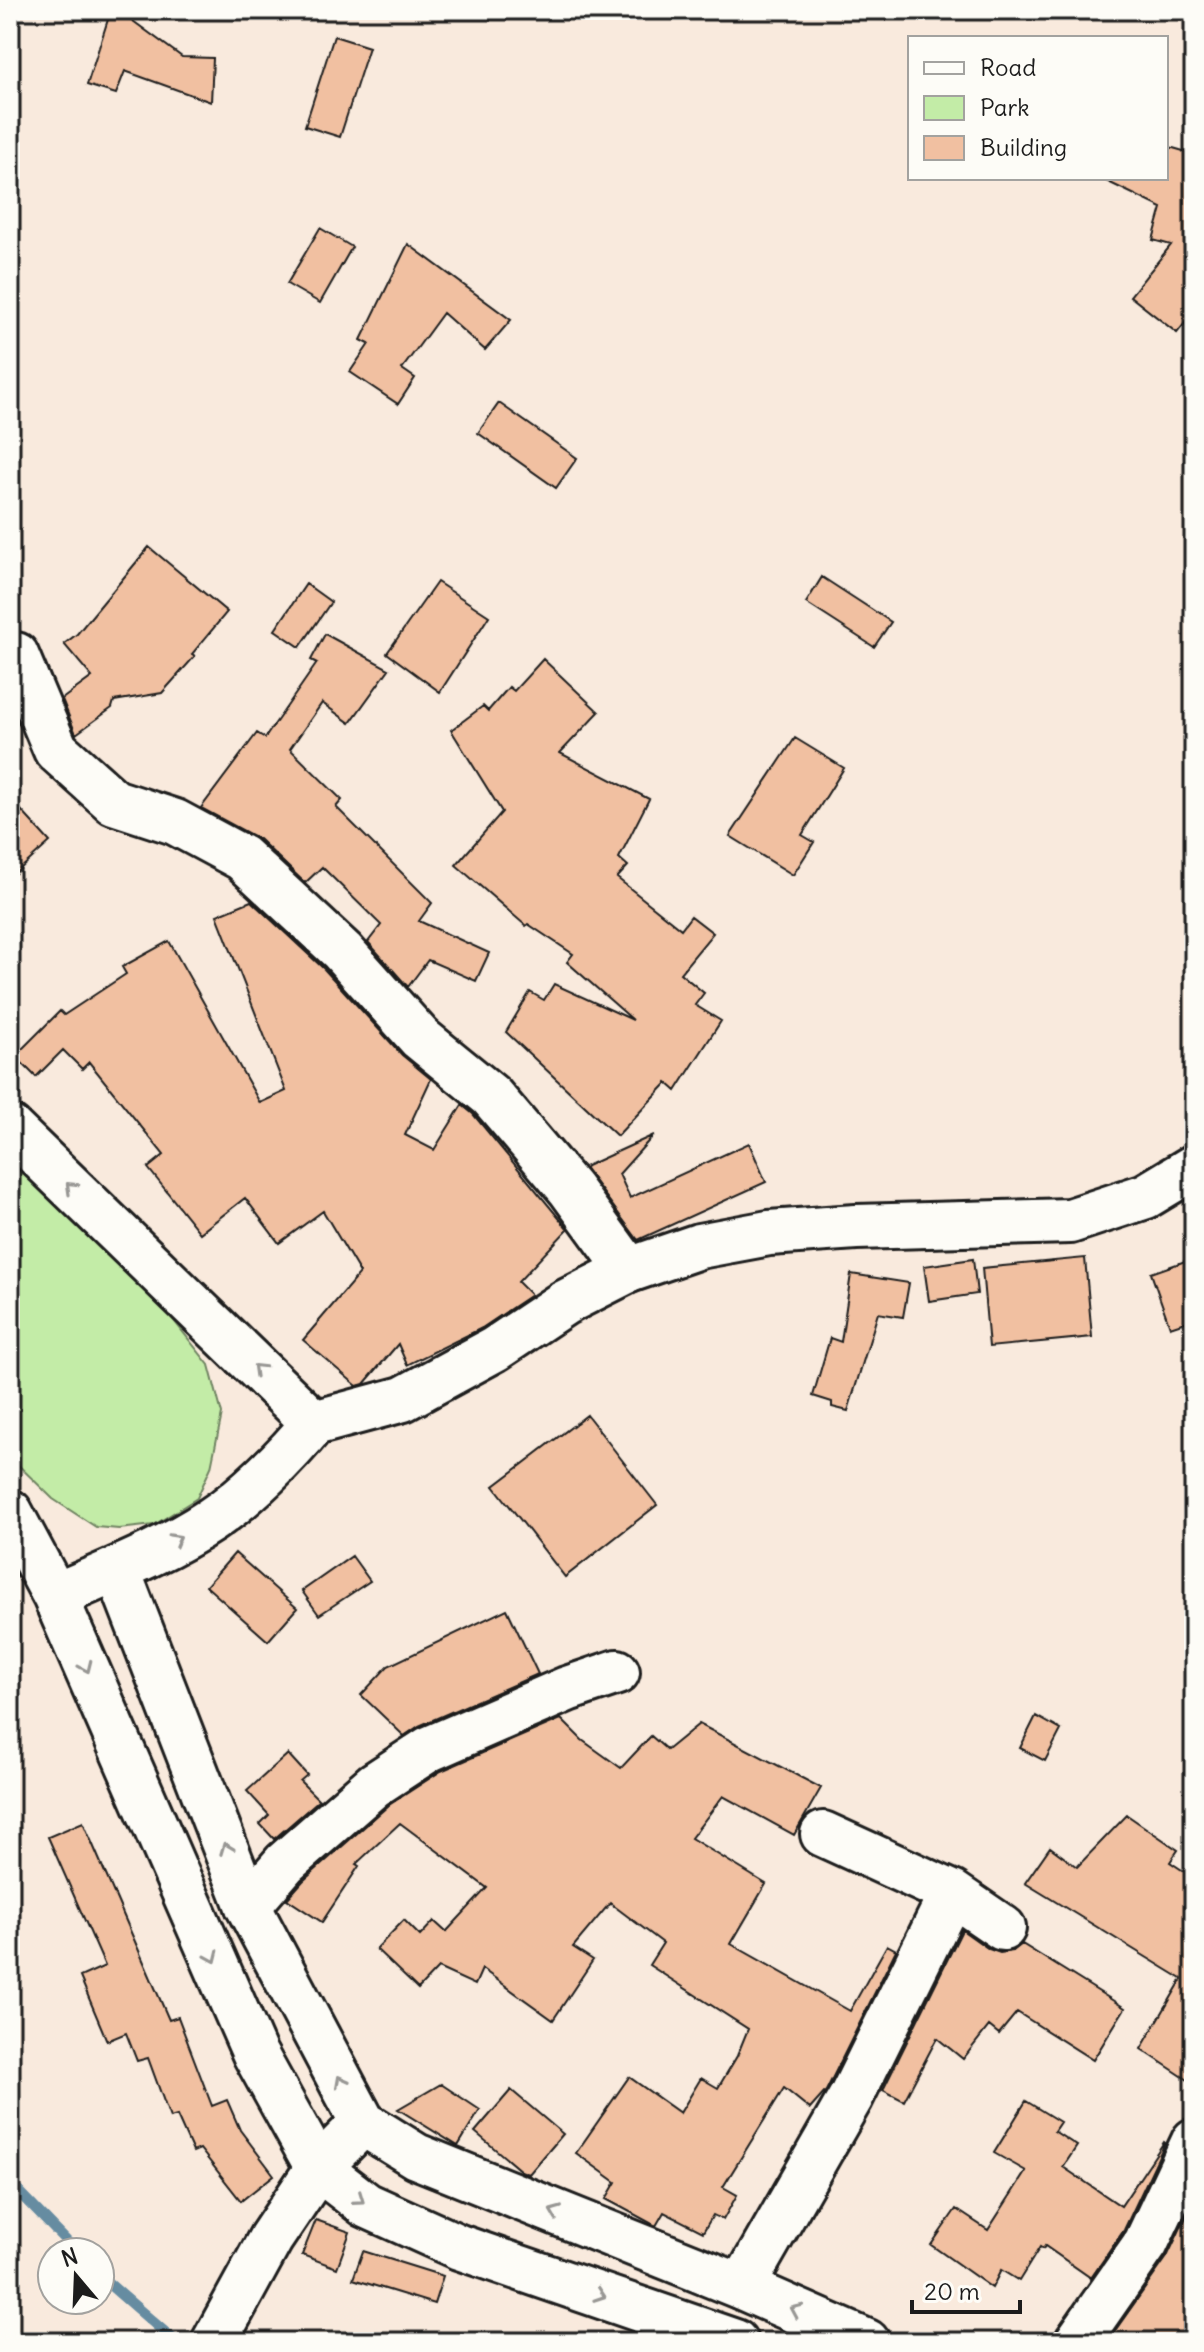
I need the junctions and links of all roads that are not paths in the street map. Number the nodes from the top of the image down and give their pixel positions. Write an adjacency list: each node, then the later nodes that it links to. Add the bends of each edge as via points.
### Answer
1 (16, 655): 4 (main road, via 56,750 114,802 175,822 242,858 342,951 420,1038 491,1096 570,1189)
2 (10, 1128): 5 (main road, one-way to 2)
3 (1194, 1167): 4 (main road, via 1146,1196 1070,1221 769,1233 699,1246)
4 (629, 1270): 5 (main road, via 403,1399)
5 (314, 1423): 7 (main road, one-way to 5, via 212,1519 287,1455)
6 (10, 1512): 8 (main road)
7 (117, 1569): 8 (main road); 12 (main road, one-way to 7)
8 (55, 1596): 16 (main road, one-way to 16, via 255,2054)
9 (617, 1672): 12 (main road, via 429,1749 374,1785 285,1863)
10 (823, 1834): 11 (main road)
11 (952, 1893): 13 (main road); 17 (main road, via 851,2097)
12 (248, 1906): 14 (main road, one-way to 12)
13 (1003, 1928)
14 (363, 2123): 16 (main road); 17 (main road, one-way to 14, via 416,2156)
15 (1194, 2141): 21 (main road, via 1146,2243)
16 (318, 2168): 18 (main road, via 271,2238); 19 (main road, one-way to 19, via 366,2205 459,2247)
17 (742, 2287): 20 (main road, one-way to 17)
18 (214, 2342)
19 (735, 2342)
20 (867, 2342)
21 (1077, 2342)

